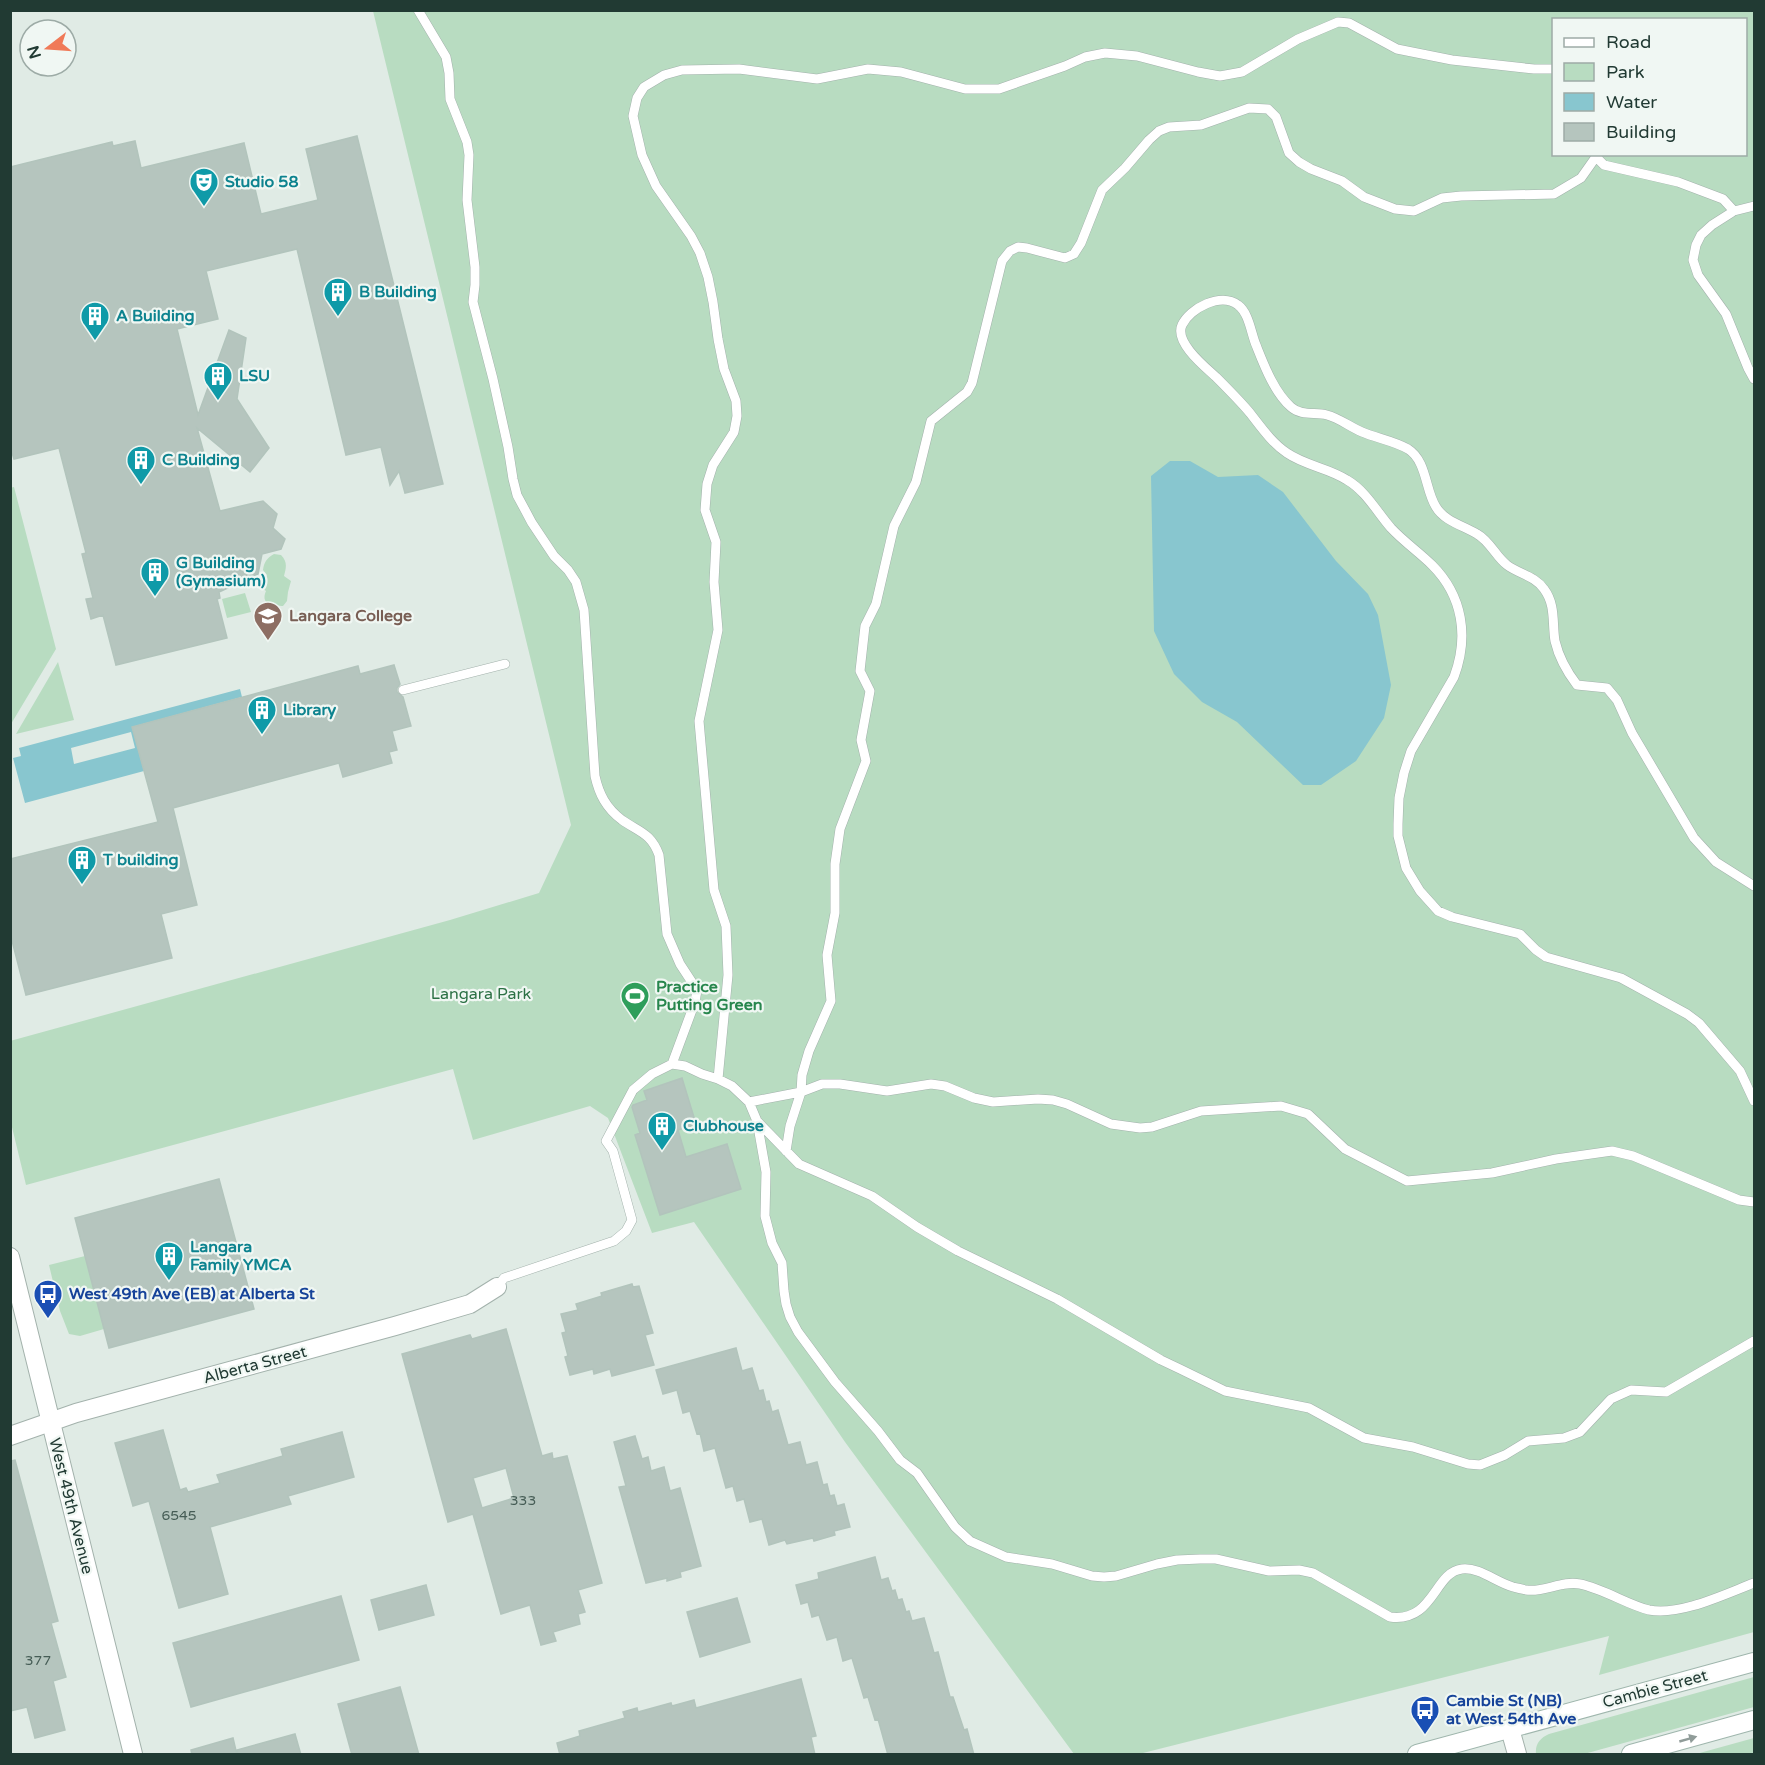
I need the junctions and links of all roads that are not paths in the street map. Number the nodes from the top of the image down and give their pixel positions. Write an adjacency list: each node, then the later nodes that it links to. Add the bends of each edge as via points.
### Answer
1 (418, 10): 10 (lane, via 446,57 450,99 467,142 467,200 475,267 473,302 517,495 554,556 576,582 581,597 598,789 612,811 647,835 656,847 667,934 697,990)
2 (1552, 69): 11 (lane, via 1452,60 1397,49 1349,23 1338,22 1298,39 1242,72 1220,76 1137,56 1105,53 999,88 964,88 901,72 868,69 817,79 740,69 682,70 644,87 633,116 642,154 657,186 700,253 713,302 723,369 736,401 734,432 713,465 707,484 705,510 716,542 718,630 699,722 714,890 726,926 728,975)
3 (1597, 156): 5 (lane, via 1604,165 1678,182 1723,199); 12 (lane, via 1581,178 1554,194 1461,196 1442,198 1414,211 1395,209 1299,162 1289,153 1276,117 1268,109 1249,108 1201,125 1169,127 1149,140 1102,190 1074,254 1065,258 1027,248 1010,251 1002,261 972,383 967,392 932,421 916,482 894,526 876,604 865,626 860,671 870,691 861,740 866,761 840,829 835,913 827,955 831,1001 809,1051)
4 (1755, 206): 5 (lane)
5 (1734, 211): 6 (lane, via 1701,235 1693,260 1698,275 1726,314)
6 (1755, 378)
7 (505, 664): 8 (lane)
8 (403, 690)
9 (1755, 886): 13 (lane, via 1716,862 1694,838 1607,688 1577,685 1565,669 1555,641 1554,610 1545,590 1507,565 1480,536 1436,508 1412,452 1328,415 1292,408 1276,387 1239,306 1213,302 1195,310 1180,332 1187,348 1285,452 1347,480 1360,490 1390,527 1439,573 1455,603 1462,630 1458,664 1411,751 1399,798 1401,850 1406,868 1420,891 1438,910 1452,917 1520,934 1546,957 1621,978 1687,1014 1740,1071)
10 (672, 1064): 11 (lane); 19 (lane, via 633,1090 606,1141 613,1151 632,1220 626,1231 614,1241 504,1278)
11 (718, 1079): 14 (lane)
12 (801, 1092): 14 (lane); 16 (lane); 17 (lane, via 822,1084 887,1091 931,1084 993,1102 1053,1100 1111,1124 1140,1128 1201,1111 1281,1106 1308,1114 1346,1149 1407,1181 1492,1173 1612,1151 1739,1200)
13 (1755, 1101)
14 (749, 1102): 15 (lane)
15 (757, 1120): 16 (lane); 23 (lane, via 766,1172 765,1216 782,1263 786,1304 798,1332 900,1460 917,1473 955,1527 987,1550 1104,1577 1177,1560 1200,1559 1269,1571 1299,1570 1313,1573 1398,1618 1416,1613 1449,1574 1458,1569 1470,1569 1513,1587 1534,1591 1580,1584 1647,1610 1664,1612)
16 (786, 1150): 20 (lane, via 799,1164 872,1196 958,1251 1057,1299 1161,1360 1225,1391 1309,1408 1364,1438 1468,1464 1480,1465 1528,1441 1564,1438 1580,1432 1611,1399 1631,1390 1666,1392)
17 (1755, 1202)
18 (10, 1257): 21 (street, West 49th Avenue)
19 (497, 1287): 21 (street, Alberta Street, via 470,1304)
20 (1755, 1341)
21 (51, 1422): 22 (street, Alberta Street); 27 (street, West 49th Avenue)
22 (10, 1436)
23 (1755, 1583)
24 (1755, 1662): 26 (street, Cambie Street)
25 (1755, 1720): 30 (street, one-way to 25)
26 (1510, 1729): 28 (street, Cambie Street); 29 (street)
27 (134, 1755)
28 (1417, 1755)
29 (1517, 1755)
30 (1631, 1755)

